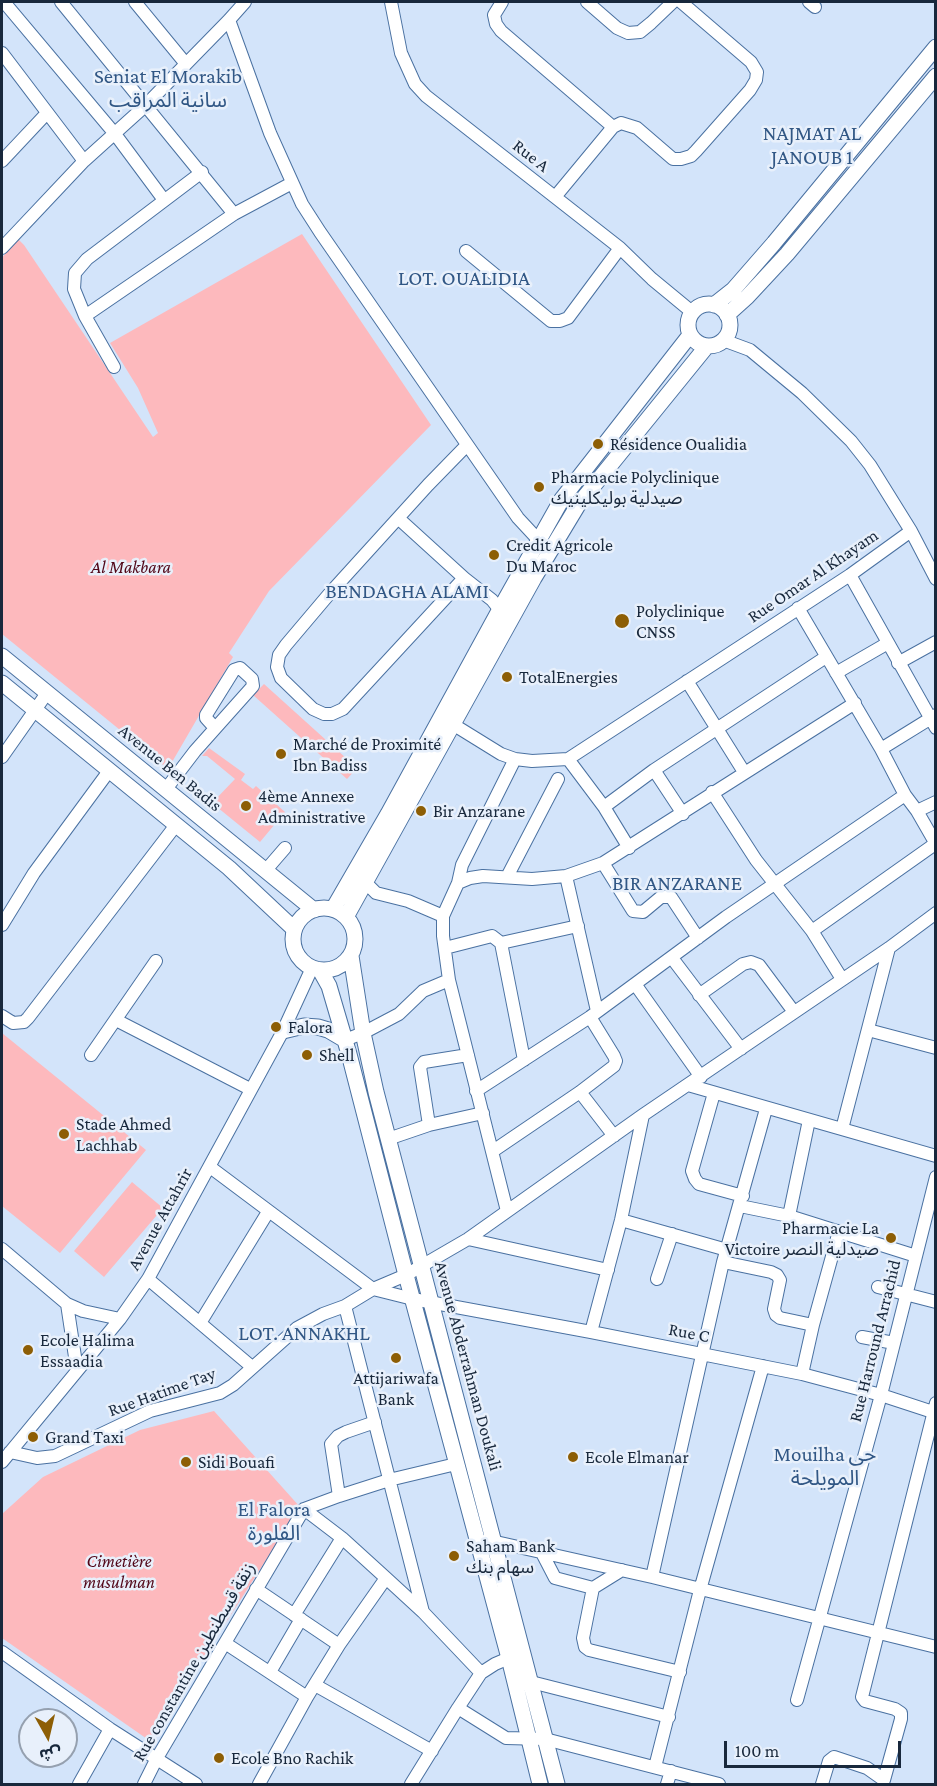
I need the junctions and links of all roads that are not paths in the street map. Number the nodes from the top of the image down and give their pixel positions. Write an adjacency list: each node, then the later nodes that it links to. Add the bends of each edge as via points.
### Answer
1 (4, 2): 18 (street)
2 (61, 2): 15 (street)
3 (135, 2): 13 (street)
4 (245, 2): 10 (street)
5 (391, 2): 23 (street, Rue A, via 401,54 416,84 447,114)
6 (502, 2): 17 (street, via 494,15 501,31)
7 (587, 2): 8 (street, via 628,33 640,32)
8 (672, 2)
9 (681, 2): 17 (street, via 746,57 757,72 756,80 691,156 673,159 630,124)
10 (230, 20): 13 (street); 22 (street)
11 (936, 47): 29 (main road, via 774,243 733,290)
12 (2, 52): 16 (street)
13 (186, 64): 15 (street)
14 (936, 76): 31 (main road, via 787,254)
15 (145, 106): 18 (street); 21 (street)
16 (47, 112): 19 (street); 20 (street)
17 (613, 127): 23 (street)
18 (114, 134): 20 (street); 24 (street)
19 (2, 159)
20 (84, 161): 26 (street)
21 (202, 172): 24 (street); 25 (street)
22 (292, 183): 25 (street); 37 (street, via 320,232)
23 (555, 197): 27 (street, Rue A)
24 (164, 200): 32 (street, via 75,273 74,289)
25 (234, 214): 32 (street)
26 (2, 248)
27 (620, 248): 28 (street, via 568,318 560,321 551,321); 30 (street, Rue A)
28 (466, 251)
29 (714, 305): 30 (main road, via 702,305); 31 (main road)
30 (692, 312): 33 (main road, via 688,323)
31 (727, 315): 34 (main road, via 730,327)
32 (86, 316): 36 (street)
33 (690, 335): 35 (main road); 40 (main road, via 562,499)
34 (723, 340): 35 (main road); 39 (street, via 750,350 828,417 870,465)
35 (707, 346): 40 (main road)
36 (114, 367)
37 (467, 445): 38 (street); 40 (street, via 518,518)
38 (398, 518): 42 (street); 42 (street, via 279,655 276,667 281,678 313,709 332,714 343,709)
39 (911, 531): 41 (street, Rue Omar Al Khayam); 43 (street)
40 (545, 546): 45 (main road); 46 (main road)
41 (850, 575): 44 (street, Rue Omar Al Khayam); 48 (street)
42 (464, 578): 45 (street)
43 (936, 579)
44 (798, 608): 50 (street); 53 (street, Rue Omar Al Khayam)
45 (500, 609): 46 (street); 59 (main road)
46 (508, 626): 59 (main road)
47 (936, 642): 51 (street)
48 (888, 643): 51 (street); 52 (street)
49 (2, 656): 55 (main road, Avenue Ben Badis)
50 (826, 657): 52 (street); 61 (street)
51 (898, 663): 58 (street)
52 (836, 673): 56 (street)
53 (687, 681): 61 (street); 65 (street, Rue Omar Al Khayam)
54 (2, 683): 57 (main road)
55 (47, 693): 57 (street); 70 (main road, Avenue Ben Badis)
56 (855, 703): 62 (street); 68 (street)
57 (35, 711): 63 (street); 67 (main road)
58 (934, 720): 62 (street)
59 (447, 721): 64 (street); 87 (main road); 91 (main road, via 382,826)
60 (215, 728): 60 (street, via 253,687 252,679 240,668 234,670 206,715); 70 (street)
61 (718, 728): 66 (street); 68 (street)
62 (881, 749): 72 (street)
63 (2, 757)
64 (515, 759): 65 (street); 88 (street, via 462,865)
65 (568, 759): 74 (street)
66 (654, 770): 74 (street); 76 (street)
67 (109, 771): 77 (main road); 94 (street, via 34,873)
68 (744, 772): 71 (street)
69 (558, 779): 86 (street)
70 (166, 789): 81 (main road, Avenue Ben Badis)
71 (712, 792): 76 (street); 89 (street)
72 (905, 795): 75 (street); 89 (street)
73 (936, 802): 75 (street)
74 (604, 807): 80 (street)
75 (917, 812): 78 (street)
76 (683, 814): 80 (street)
77 (176, 825): 83 (main road); 112 (street, via 24,1022 14,1023)
78 (935, 844): 97 (street)
79 (285, 848): 84 (street)
80 (629, 848): 82 (street)
81 (244, 853): 83 (main road); 84 (main road, Avenue Ben Badis)
82 (603, 863): 85 (street); 98 (street, via 633,911 644,912 661,897 671,897)
83 (229, 868): 96 (main road)
84 (266, 870): 90 (main road, Avenue Ben Badis)
85 (566, 876): 86 (street); 95 (street)
86 (507, 878): 88 (street, via 483,876)
87 (365, 882): 91 (main road); 93 (street, via 376,893)
88 (458, 883): 93 (street)
89 (776, 884): 97 (street); 98 (street)
90 (314, 910): 91 (main road); 96 (main road)
91 (339, 913): 102 (main road, via 355,936)
92 (936, 913): 101 (street, Rue Hatime Tay)
93 (444, 916): 100 (street)
94 (2, 925)
95 (578, 926): 99 (street); 111 (street)
96 (294, 929): 105 (main road, via 297,955)
97 (812, 931): 106 (street)
98 (698, 938): 103 (street)
99 (501, 943): 100 (street, via 492,936); 122 (street)
100 (445, 948): 107 (street)
101 (889, 948): 106 (street, Rue Hatime Tay); 114 (street)
102 (351, 956): 105 (main road, via 341,966); 116 (main road, Avenue Abderrahman Doukali)
103 (672, 958): 108 (street); 109 (street)
104 (156, 961): 113 (street)
105 (316, 969): 115 (street, Avenue Attahrir); 117 (main road, Avenue Abderrahman Doukali, via 329,986)
106 (842, 979): 110 (street, Rue Hatime Tay)
107 (449, 980): 116 (street, via 423,991 399,1014); 121 (street)
108 (634, 984): 111 (street); 123 (street)
109 (699, 995): 110 (street, via 751,962 759,965); 119 (street)
110 (794, 1012): 119 (street, Rue Hatime Tay)
111 (593, 1014): 122 (street); 127 (street, via 616,1061)
112 (2, 1016)
113 (116, 1020): 120 (street); 125 (street)
114 (868, 1030): 118 (street); 134 (street)
115 (283, 1031): 117 (main road, via 318,1027); 125 (street, Avenue Attahrir)
116 (363, 1033): 117 (street); 136 (main road, Avenue Abderrahman Doukali)
117 (345, 1040): 154 (main road, Avenue Abderrahman Doukali)
118 (936, 1048)
119 (741, 1049): 123 (street, Rue Hatime Tay)
120 (91, 1055)
121 (468, 1055): 126 (street); 133 (street, via 424,1062 420,1066)
122 (525, 1060): 126 (street)
123 (701, 1077): 124 (street, Rue Hatime Tay)
124 (688, 1085): 128 (street); 131 (street, Rue Hatime Tay)
125 (249, 1089): 139 (street, Avenue Attahrir)
126 (476, 1091): 130 (street)
127 (579, 1092): 135 (street); 137 (street)
128 (714, 1093): 129 (street); 141 (street, via 692,1171 699,1184)
129 (766, 1108): 132 (street); 141 (street)
130 (483, 1113): 133 (street); 137 (street)
131 (643, 1115): 135 (street, Rue Hatime Tay); 145 (street)
132 (809, 1120): 134 (street); 144 (street)
133 (429, 1125): 136 (street)
134 (842, 1129): 138 (street)
135 (614, 1136): 142 (street, Rue Hatime Tay)
136 (388, 1138): 152 (main road, Avenue Abderrahman Doukali)
137 (493, 1151): 142 (street)
138 (936, 1156)
139 (210, 1167): 143 (street); 155 (street, Avenue Attahrir)
140 (936, 1177): 151 (street, Rue Harround Arrachid)
141 (741, 1201): 144 (street); 150 (street)
142 (507, 1211): 148 (street, Rue Hatime Tay)
143 (268, 1212): 158 (street); 166 (street)
144 (789, 1216): 146 (street)
145 (621, 1220): 147 (street); 153 (street)
146 (839, 1231): 151 (street); 167 (street)
147 (672, 1234): 150 (street); 156 (street)
148 (468, 1239): 152 (street, Rue Hatime Tay); 153 (street)
149 (2, 1250): 163 (street)
150 (725, 1256): 167 (street, via 777,1275 780,1280 776,1315); 171 (street)
151 (916, 1256): 159 (street, Rue Harround Arrachid)
152 (422, 1267): 154 (street, Rue Hatime Tay); 161 (main road, Avenue Abderrahman Doukali)
153 (608, 1270): 168 (street)
154 (406, 1275): 158 (street, Rue Hatime Tay); 160 (main road, Avenue Abderrahman Doukali)
155 (147, 1279): 165 (street, Avenue Attahrir); 166 (street)
156 (657, 1279)
157 (878, 1287): 159 (street)
158 (373, 1289): 160 (street, Rue C); 164 (street, Rue Hatime Tay)
159 (906, 1295): 162 (street); 170 (street, Rue Harround Arrachid)
160 (413, 1299): 161 (street, Rue C); 180 (main road, Avenue Abderrahman Doukali)
161 (432, 1302): 168 (street, Rue C); 186 (main road, Avenue Abderrahman Doukali)
162 (936, 1302)
163 (67, 1304): 165 (street); 174 (street)
164 (345, 1306): 173 (street, Rue Hatime Tay, via 297,1328); 178 (street)
165 (120, 1319): 174 (street, Avenue Attahrir)
166 (200, 1323): 173 (street)
167 (813, 1325): 175 (street)
168 (591, 1332): 171 (street, Rue C)
169 (862, 1337): 170 (street)
170 (894, 1343): 176 (street, Rue Harround Arrachid)
171 (701, 1354): 172 (street, Rue C); 189 (street)
172 (763, 1366): 175 (street, Rue C); 193 (street)
173 (252, 1367): 179 (street, Rue Hatime Tay, via 220,1393 150,1412 55,1456)
174 (77, 1370): 179 (street, Avenue Attahrir)
175 (802, 1374): 176 (street, Rue C)
176 (881, 1395): 177 (street, Rue C); 196 (street, Rue Harround Arrachid)
177 (935, 1410): 197 (street)
178 (375, 1422): 181 (street); 182 (street, via 338,1436 331,1444)
179 (6, 1457)
180 (456, 1464): 181 (street); 185 (main road, Avenue Abderrahman Doukali)
181 (389, 1480): 182 (street); 194 (street)
182 (339, 1496): 183 (street)
183 (304, 1509): 184 (street); 192 (street, Rue constantine زنقة قسطنطين)
184 (342, 1538): 190 (street); 195 (street)
185 (477, 1540): 186 (street); 202 (main road, Avenue Abderrahman Doukali)
186 (494, 1541): 187 (street); 206 (main road, Avenue Abderrahman Doukali)
187 (541, 1551): 188 (street); 191 (street, via 555,1578)
188 (622, 1570): 189 (street); 191 (street)
189 (652, 1577): 193 (street)
190 (386, 1578): 194 (street); 199 (street)
191 (593, 1588): 204 (street, via 583,1638 585,1647)
192 (256, 1589): 195 (street); 198 (street, Rue constantine زنقة قسطنطين)
193 (700, 1590): 196 (street); 204 (street)
194 (423, 1612): 205 (street)
195 (297, 1617): 199 (street); 203 (street)
196 (818, 1618): 197 (street); 209 (street, Rue Harround Arrachid)
197 (877, 1634): 200 (street); 219 (street, via 862,1696 865,1701 901,1713)
198 (225, 1643): 203 (street); 216 (street, Rue constantine زنقة قسطنطين)
199 (339, 1645): 207 (street)
200 (936, 1647)
201 (2, 1652): 212 (street)
202 (509, 1658): 205 (street); 213 (main road, Avenue Abderrahman Doukali)
203 (270, 1672): 208 (street)
204 (680, 1672): 211 (street)
205 (481, 1673): 210 (street)
206 (531, 1682): 211 (street); 214 (main road, Avenue Abderrahman Doukali)
207 (315, 1685): 208 (street); 215 (street)
208 (307, 1697): 224 (street)
209 (797, 1700)
210 (458, 1708): 213 (street, via 506,1738); 215 (street)
211 (669, 1717): 217 (street)
212 (110, 1730): 216 (street); 221 (street)
213 (529, 1739): 214 (street); 225 (main road, Avenue Abderrahman Doukali)
214 (545, 1739): 217 (street); 226 (main road, Avenue Abderrahman Doukali)
215 (432, 1751): 220 (street)
216 (157, 1758): 222 (street, Rue constantine زنقة قسطنطين); 223 (street)
217 (655, 1767): 218 (street)
218 (671, 1771): 227 (street); 228 (street)
219 (888, 1782): 229 (street, via 867,1768 834,1757)
220 (413, 1784)
221 (79, 1785)
222 (144, 1785)
223 (196, 1785)
224 (259, 1785)
225 (540, 1785)
226 (557, 1785)
227 (668, 1785)
228 (718, 1785)
229 (822, 1785)

